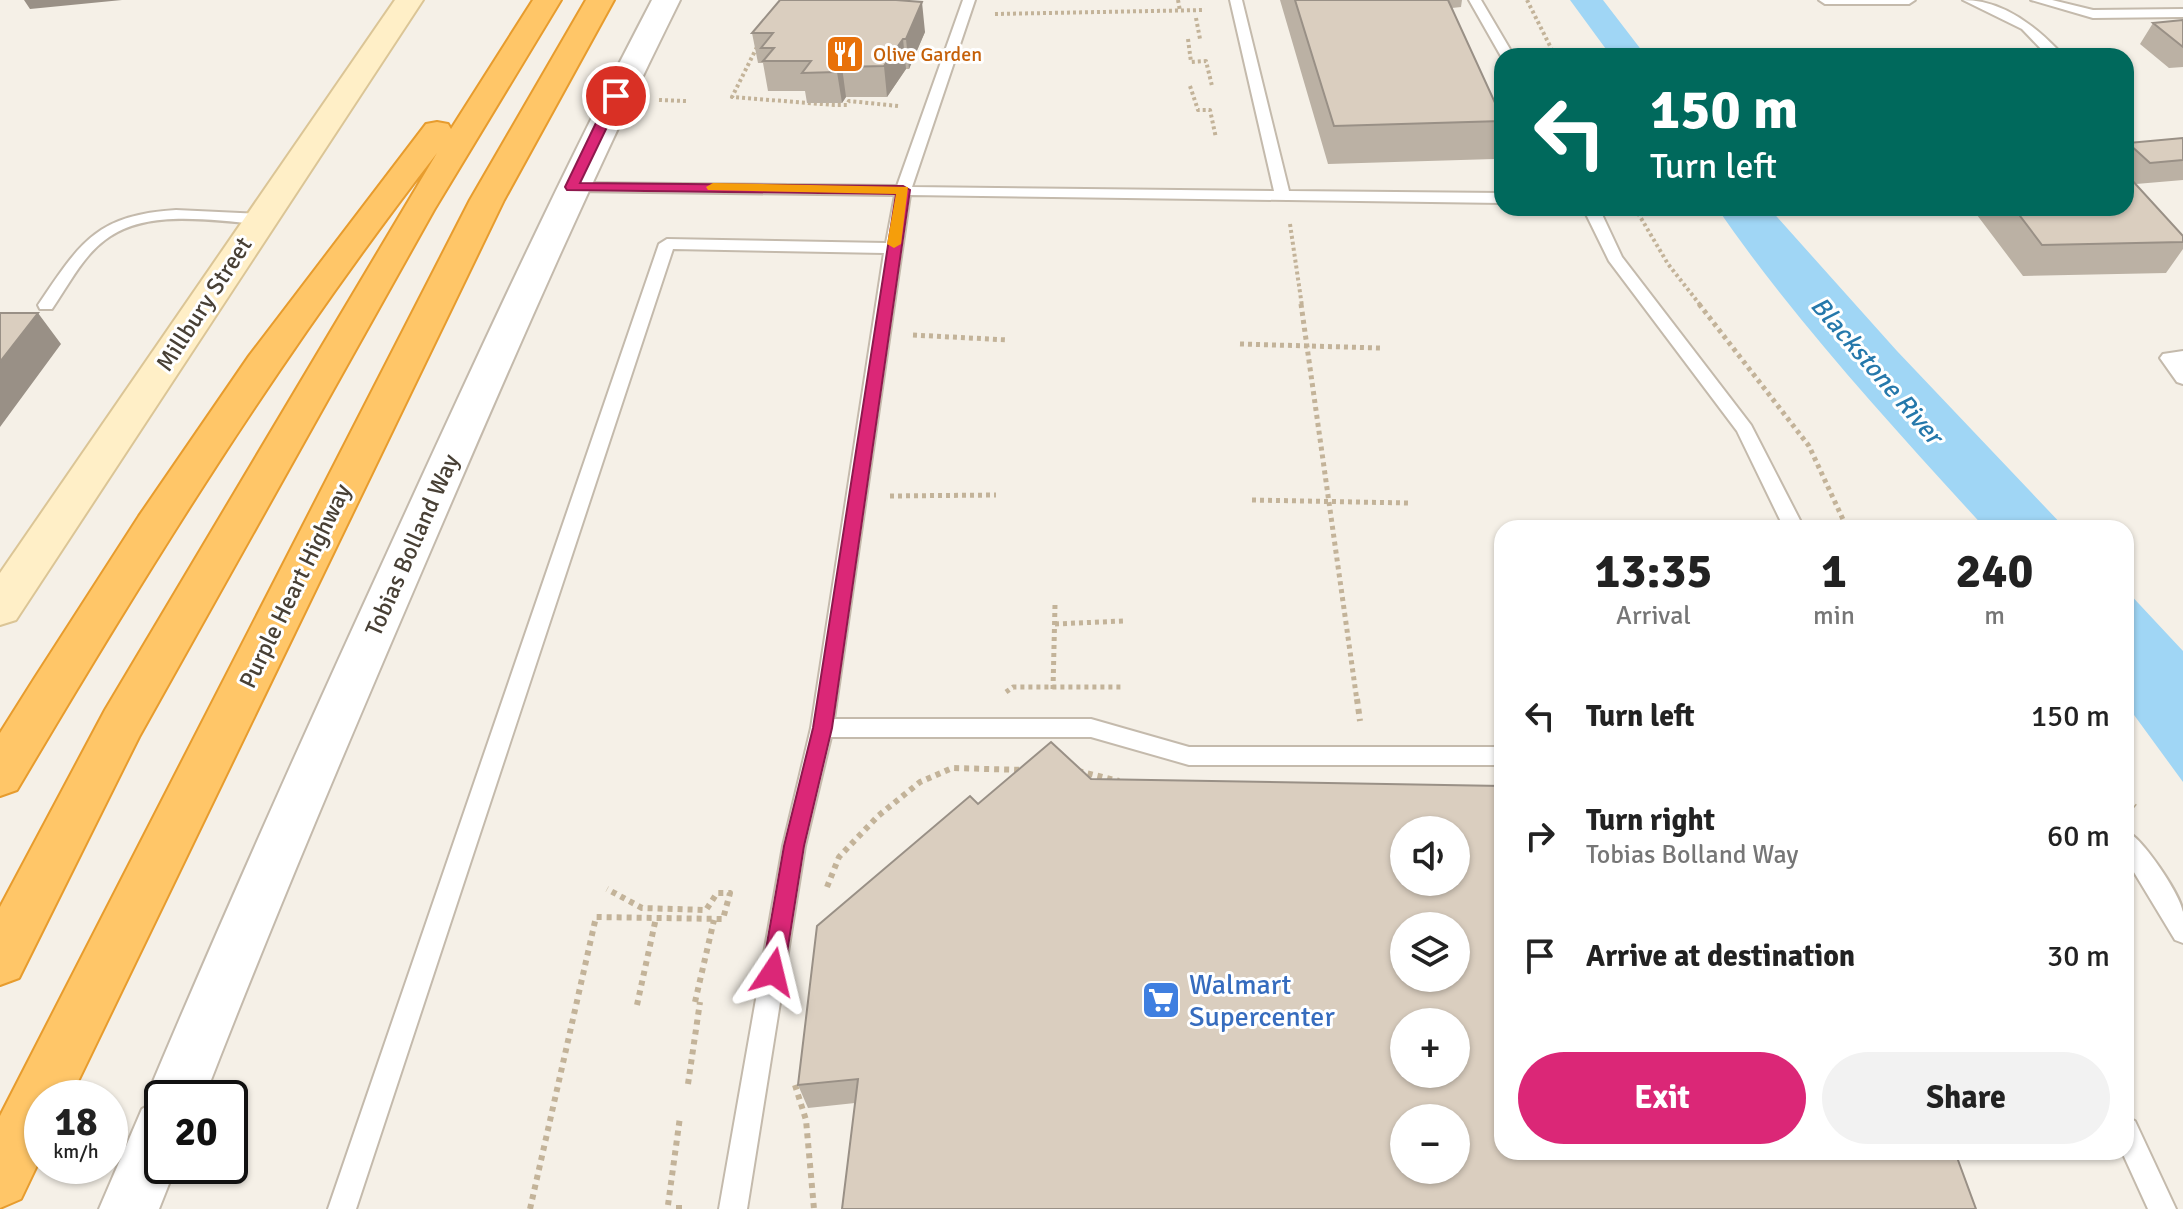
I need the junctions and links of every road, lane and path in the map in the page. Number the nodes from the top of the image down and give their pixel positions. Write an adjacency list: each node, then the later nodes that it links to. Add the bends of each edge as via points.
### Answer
1 (409, 0): 38 (main road, Millbury Street)
2 (547, 0): 67 (highway, via 410,165 289,329 162,517); 75 (highway, via 417,210 122,724)
3 (600, 0): 83 (highway, Purple Heart Highway, via 487,200)
4 (666, 0): 31 (street, Tobias Bolland Way)
5 (969, 0): 32 (lane)
6 (1178, 0): 15 (path)
7 (1236, 0): 33 (lane)
8 (1475, 0): 22 (lane)
9 (1527, 0): 23 (path)
10 (1825, 0): 11 (lane)
11 (1909, 0)
12 (1969, 0): 24 (lane, via 2027,26)
13 (2037, 0): 16 (lane, via 2093,14)
14 (1210, 10): 15 (path)
15 (1180, 11): 17 (path)
16 (2183, 13)
17 (988, 14)
18 (1196, 18): 21 (path)
19 (763, 35): 29 (path, via 732,97)
20 (1188, 39): 26 (path, via 1191,62 1206,61)
21 (1200, 39)
22 (1502, 48)
23 (1551, 48)
24 (2048, 48)
25 (1190, 86): 30 (path, via 1198,110 1210,110)
26 (1212, 86)
27 (647, 100): 28 (path)
28 (686, 101)
29 (904, 107)
30 (1216, 138)
31 (572, 187): 32 (lane); 78 (street, Tobias Bolland Way, via 265,879)
32 (903, 190): 33 (lane); 39 (lane)
33 (1283, 196): 34 (lane)
34 (1494, 198)
35 (1288, 212): 44 (path)
36 (1595, 216): 53 (lane, via 1615,258 1745,429)
37 (1640, 216): 54 (path, via 1668,264 1809,446)
38 (261, 219): 40 (lane, via 144,216 115,227 97,238); 56 (main road, Millbury Street)
39 (893, 248): 63 (lane); 86 (lane, via 667,244)
40 (46, 305)
41 (928, 335): 42 (path)
42 (1008, 340)
43 (1240, 344): 44 (path)
44 (1307, 345): 45 (path); 51 (path)
45 (1380, 348)
46 (2183, 357): 47 (lane, via 2169,358)
47 (2183, 378)
48 (996, 495): 49 (path)
49 (904, 496)
50 (1252, 500): 51 (path)
51 (1329, 502): 52 (path); 62 (path)
52 (1408, 503)
53 (1790, 520)
54 (1843, 520)
55 (1055, 605): 58 (path)
56 (0, 608)
57 (1123, 621): 58 (path)
58 (1055, 624): 60 (path)
59 (1123, 687): 60 (path)
60 (1053, 691): 61 (path, via 1013,687)
61 (1006, 693)
62 (1360, 723)
63 (822, 728): 64 (lane, via 1091,728 1189,756); 88 (lane, via 794,846)
64 (1494, 756)
65 (1066, 768): 68 (path)
66 (1038, 769): 71 (path, via 952,768 920,782 839,857)
67 (0, 775)
68 (1126, 782)
69 (2134, 852): 74 (lane)
70 (607, 889): 73 (path, via 642,908 706,910 717,893 730,893 723,919)
71 (823, 898)
72 (656, 918): 73 (path); 76 (path); 87 (path, via 596,917)
73 (714, 920): 79 (path)
74 (2183, 932)
75 (0, 960)
76 (637, 1005)
77 (792, 1076): 89 (path, via 806,1120)
78 (182, 1080)
79 (688, 1084)
80 (680, 1117): 84 (path)
81 (2134, 1148): 90 (lane)
82 (144, 1173): 85 (street)
83 (0, 1178)
84 (668, 1205)
85 (129, 1209)
86 (342, 1209)
87 (530, 1209)
88 (733, 1209)
89 (814, 1209)
90 (2162, 1209)

